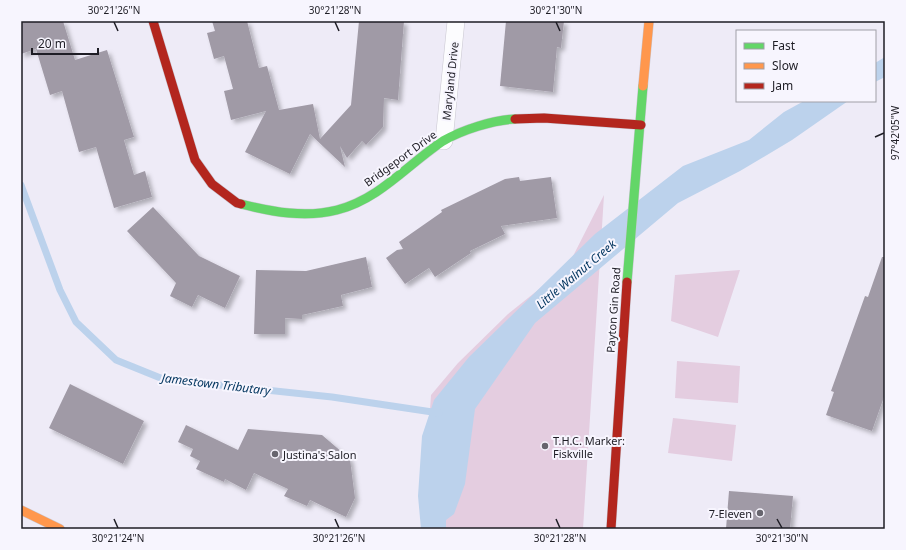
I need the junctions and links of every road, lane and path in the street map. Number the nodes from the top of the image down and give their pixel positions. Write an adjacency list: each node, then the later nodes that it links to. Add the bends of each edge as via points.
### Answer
1 (153, 21): 5 (street, Bridgeport Drive, via 195,160 212,184 236,203 274,212 314,214 338,210 355,204 386,186)
2 (456, 21): 5 (street, Maryland Drive)
3 (649, 21): 4 (street, Payton Gin Road)
4 (641, 125): 5 (street, Bridgeport Drive, via 544,118 512,119 481,125); 8 (street, Payton Gin Road, via 628,264)
5 (444, 141)
6 (21, 510): 7 (street)
7 (60, 529)
8 (611, 529)

